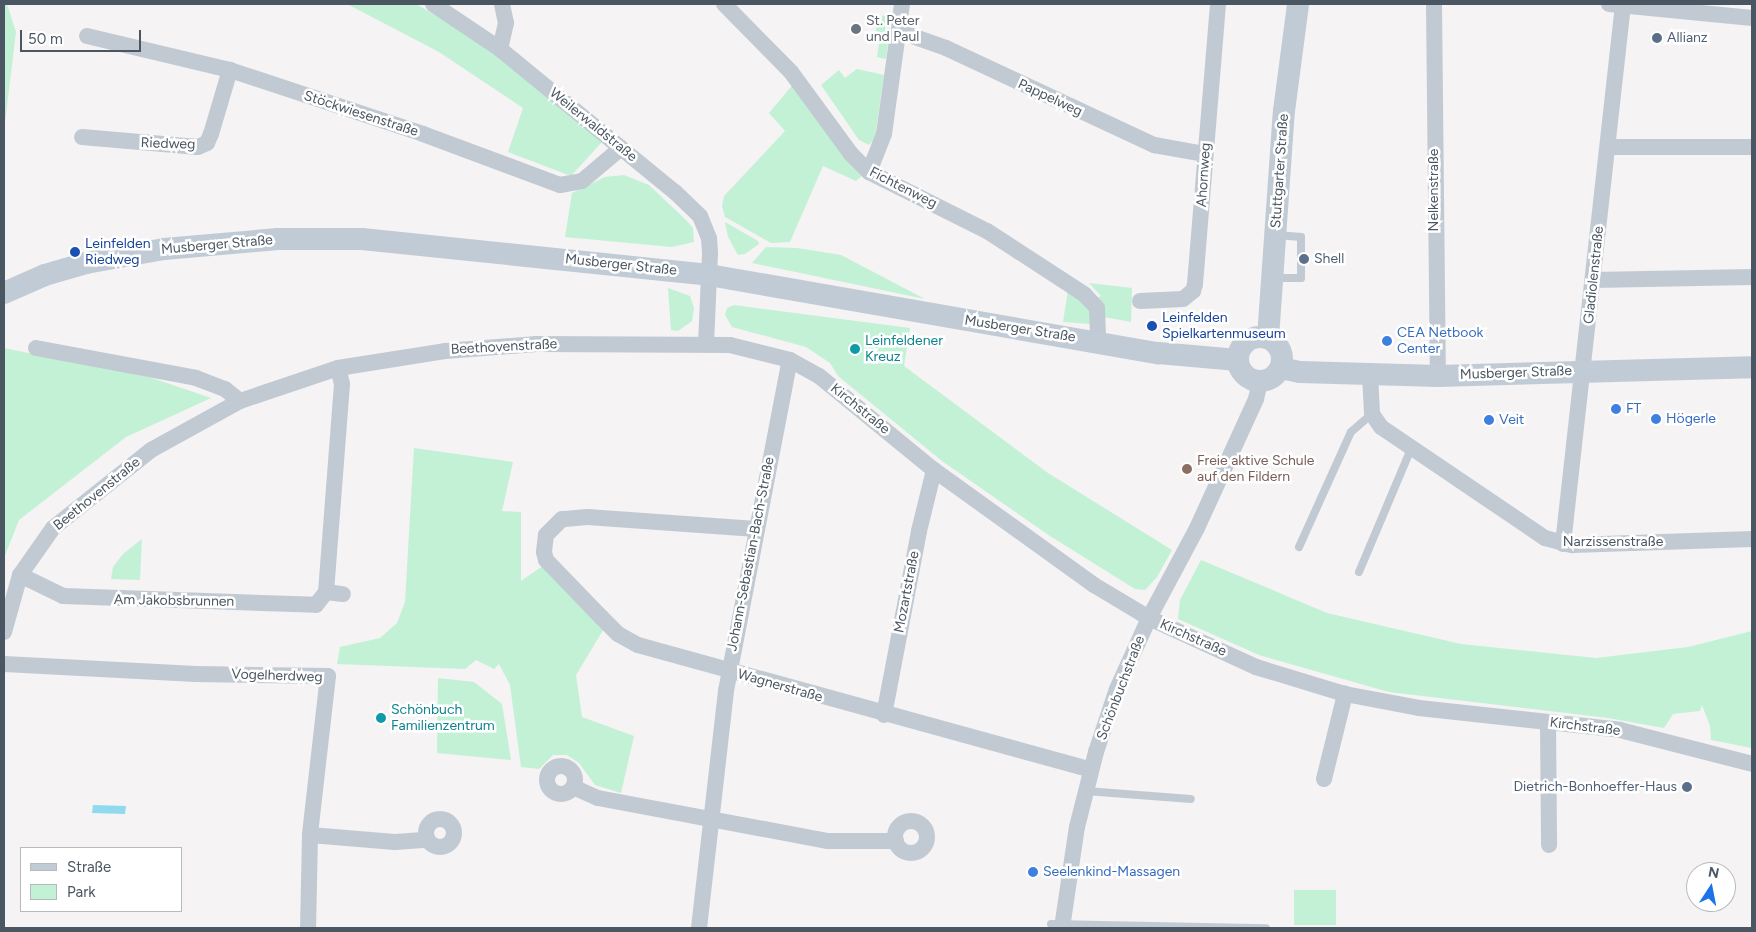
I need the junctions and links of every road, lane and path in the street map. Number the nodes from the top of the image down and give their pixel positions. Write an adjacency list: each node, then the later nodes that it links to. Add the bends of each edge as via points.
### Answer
1 (433, 4): 14 (street, Weilerwaldstraße)
2 (502, 4): 14 (street, via 506,23)
3 (724, 4): 21 (street, Fichtenweg, via 792,72 851,154)
4 (902, 4): 12 (street)
5 (1218, 4): 20 (street, Ahornweg)
6 (1289, 4): 7 (street)
7 (1298, 4): 27 (main road, Stuttgarter Straße, via 1287,83)
8 (1434, 4): 38 (street, Nelkenstraße)
9 (1616, 4): 10 (street); 17 (street, Gladiolenstraße)
10 (1670, 7): 11 (street)
11 (1752, 18)
12 (898, 30): 20 (street, Pappelweg, via 946,48 1154,145); 21 (street, via 884,134)
13 (87, 36): 15 (street, Stöckwiesenstraße)
14 (500, 49): 19 (street, Weilerwaldstraße)
15 (230, 70): 16 (street, Riedweg, via 211,134 198,147); 19 (street, Stöckwiesenstraße, via 424,134 560,185 582,181)
16 (82, 137)
17 (1608, 147): 18 (street); 24 (street, Gladiolenstraße)
18 (1752, 147)
19 (621, 148): 22 (street, Weilerwaldstraße, via 700,216 709,238)
20 (1205, 154): 26 (street, Ahornweg, via 1193,291 1175,301)
21 (869, 172): 28 (street, Fichtenweg, via 1009,244 1084,294 1097,308)
22 (709, 275): 25 (main road, Musberger Straße, via 410,242 278,239 202,245 110,258 45,275); 28 (main road, Musberger Straße); 29 (street)
23 (1752, 277): 24 (street)
24 (1594, 280): 36 (street, Gladiolenstraße)
25 (4, 293)
26 (1140, 301)
27 (1268, 338): 32 (main road, via 1251,339 1240,352); 35 (main road, via 1282,353)
28 (1098, 342): 32 (main road, Musberger Straße, via 1158,353)
29 (706, 344): 31 (street, Kirchstraße, via 760,350); 34 (street, Beethovenstraße, via 537,344 445,351)
30 (36, 348): 40 (street, via 196,378 225,389)
31 (790, 360): 43 (street, Kirchstraße, via 819,376); 44 (street, Johann-Sebastian-Bach-Straße)
32 (1238, 360): 39 (main road, via 1243,372)
33 (1752, 367): 36 (main road, Musberger Straße)
34 (338, 368): 40 (street, Beethovenstraße); 50 (street, via 342,384)
35 (1280, 368): 37 (main road, Musberger Straße); 39 (main road, via 1272,377)
36 (1584, 371): 38 (main road, Musberger Straße); 46 (street, Gladiolenstraße)
37 (1370, 375): 38 (main road, Musberger Straße); 41 (street)
38 (1438, 376)
39 (1260, 381): 52 (street, Schönbuchstraße, via 1254,404 1187,550)
40 (240, 401): 49 (street, Beethovenstraße, via 151,450 83,501 43,540)
41 (1372, 414): 42 (street, Narzissenstraße, via 1381,427); 47 (lane, via 1351,432)
42 (1411, 449): 46 (street, Narzissenstraße, via 1544,538); 48 (lane)
43 (934, 470): 52 (street, Kirchstraße, via 1094,584); 57 (street, Mozartstraße, via 915,549)
44 (756, 529): 55 (street, Johann-Sebastian-Bach-Straße); 55 (street, Wagnerstraße, via 587,517 562,519 546,535 546,560 618,634 661,654)
45 (1752, 539): 46 (street, Narzissenstraße)
46 (1563, 544)
47 (1299, 547)
48 (1359, 572)
49 (20, 576): 50 (street, Am Jakobsbrunnen, via 63,596 96,599 316,605); 53 (street, Beethovenstraße)
50 (326, 592): 51 (street)
51 (343, 594)
52 (1149, 618): 56 (street, Kirchstraße, via 1256,667); 60 (street, Schönbuchstraße, via 1117,690)
53 (4, 632)
54 (4, 664): 66 (street, Vogelherdweg, via 196,674 328,676)
55 (730, 672): 57 (street, Wagnerstraße); 65 (street, Johann-Sebastian-Bach-Straße)
56 (1345, 694): 58 (street, Kirchstraße, via 1419,708); 61 (street)
57 (884, 715): 60 (street, Wagnerstraße)
58 (1548, 722): 59 (street, Kirchstraße, via 1620,730); 69 (street)
59 (1752, 764)
60 (1091, 770): 63 (street, Schönbuchstraße)
61 (1324, 779)
62 (574, 787): 65 (street, via 598,798)
63 (1086, 791): 64 (lane); 70 (street, Schönbuchstraße)
64 (1191, 800)
65 (710, 817): 68 (street, via 828,841); 72 (street, Johann-Sebastian-Bach-Straße)
66 (310, 836): 67 (street, via 395,842); 71 (street, Vogelherdweg)
67 (427, 840)
68 (896, 841)
69 (1549, 845)
70 (1058, 926): 73 (lane)
71 (308, 928)
72 (699, 928)
73 (1266, 928)

